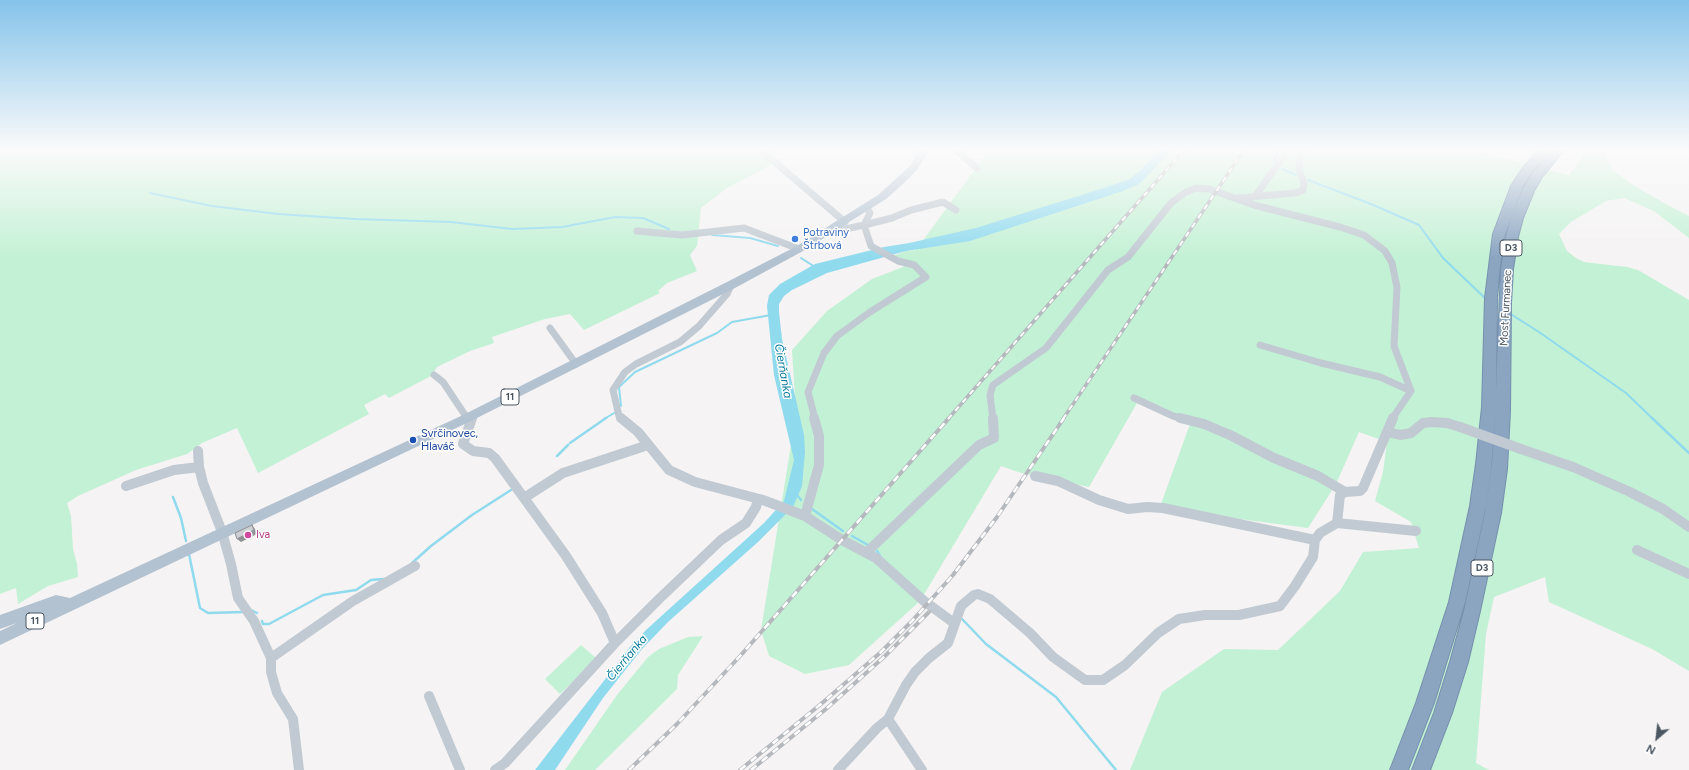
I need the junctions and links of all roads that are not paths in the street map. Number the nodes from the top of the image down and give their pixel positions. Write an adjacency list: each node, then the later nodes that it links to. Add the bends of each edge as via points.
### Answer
1 (800, 186): 12 (street)
2 (896, 186): 9 (main road, 11)
3 (1262, 186): 7 (street)
4 (1304, 186): 7 (street, via 1303,190 1295,193)
5 (1517, 186): 19 (highway, Most Furmanec / D3, via 1505,215 1494,266 1491,298)
6 (1531, 186): 19 (highway, Most Furmanec / D3, via 1517,218 1507,269)
7 (1256, 195): 8 (street); 11 (street)
8 (1232, 197): 11 (street); 41 (street, via 1209,189 1196,188 1171,203 1128,257 1108,270 1046,348 993,385 990,395 994,438 979,445)
9 (867, 208): 12 (main road, 11); 13 (street, via 870,213)
10 (956, 210): 13 (street, via 943,202)
11 (1272, 211): 22 (street, via 1364,235 1384,251 1392,263 1397,288 1394,346)
12 (841, 224): 13 (street, via 844,229); 15 (main road, 11)
13 (864, 225): 34 (street, via 871,246 914,265 926,277 836,336 824,353 808,392 819,436 819,465)
14 (637, 231): 15 (street, via 682,234 744,228)
15 (799, 248): 16 (main road, 11)
16 (730, 285): 20 (main road, 11); 26 (street, via 727,294 699,326 680,342 625,372 613,390 619,416 638,432)
17 (550, 328): 20 (street)
18 (1260, 345): 22 (street, via 1380,377)
19 (1497, 356): 57 (highway, D3, via 1484,464 1469,552 1441,654); 58 (highway, D3, via 1503,411 1493,513 1458,662 1443,713)
20 (576, 364): 24 (main road, 11)
21 (434, 375): 24 (street, via 443,382)
22 (1411, 391): 25 (street, via 1396,413)
23 (1134, 398): 31 (street, via 1173,416 1230,434 1269,456 1318,476)
24 (470, 416): 32 (street, via 463,444 473,451 489,453 495,458); 38 (main road, 11)
25 (1388, 432): 31 (street, via 1363,488 1360,491); 36 (street, bridge, via 1411,433 1423,423 1431,422 1460,428 1573,467 1624,489 1663,509)
26 (648, 445): 32 (street, via 562,474); 33 (street, via 669,470 695,482)
27 (198, 451): 28 (street)
28 (199, 467): 30 (street, via 174,470); 38 (street)
29 (1035, 476): 39 (street, via 1058,481 1099,500 1128,509 1163,508)
30 (126, 486)
31 (1345, 492): 35 (street, via 1340,495)
32 (524, 498): 48 (street, via 594,600)
33 (761, 500): 34 (street); 48 (street, via 746,523 696,562)
34 (805, 516): 41 (street, via 842,540)
35 (1337, 524): 37 (street); 39 (street, via 1320,533)
36 (1689, 527)
37 (1416, 531)
38 (222, 532): 44 (main road, 11); 49 (street, via 238,598 254,621)
39 (1315, 540): 46 (street, via 1313,557 1280,606 1239,615 1205,615 1179,619 1158,633 1125,665 1103,680 1085,680 1064,666 1030,633 985,596 978,594 969,599 961,606)
40 (1637, 550): 43 (street)
41 (867, 552): 46 (street)
42 (415, 566): 49 (street, via 353,601)
43 (1689, 574)
44 (69, 604): 45 (main road, via 56,602); 47 (main road, 11)
45 (0, 622)
46 (954, 623): 51 (street, via 948,644 915,672)
47 (0, 638)
48 (615, 643): 54 (street, via 505,763)
49 (271, 658): 52 (street, via 271,672 278,693 293,719)
50 (429, 696): 53 (street)
51 (888, 719): 55 (street); 56 (street)
52 (299, 770)
53 (460, 770)
54 (495, 770)
55 (838, 770)
56 (922, 770)
57 (1399, 770)
58 (1421, 770)

